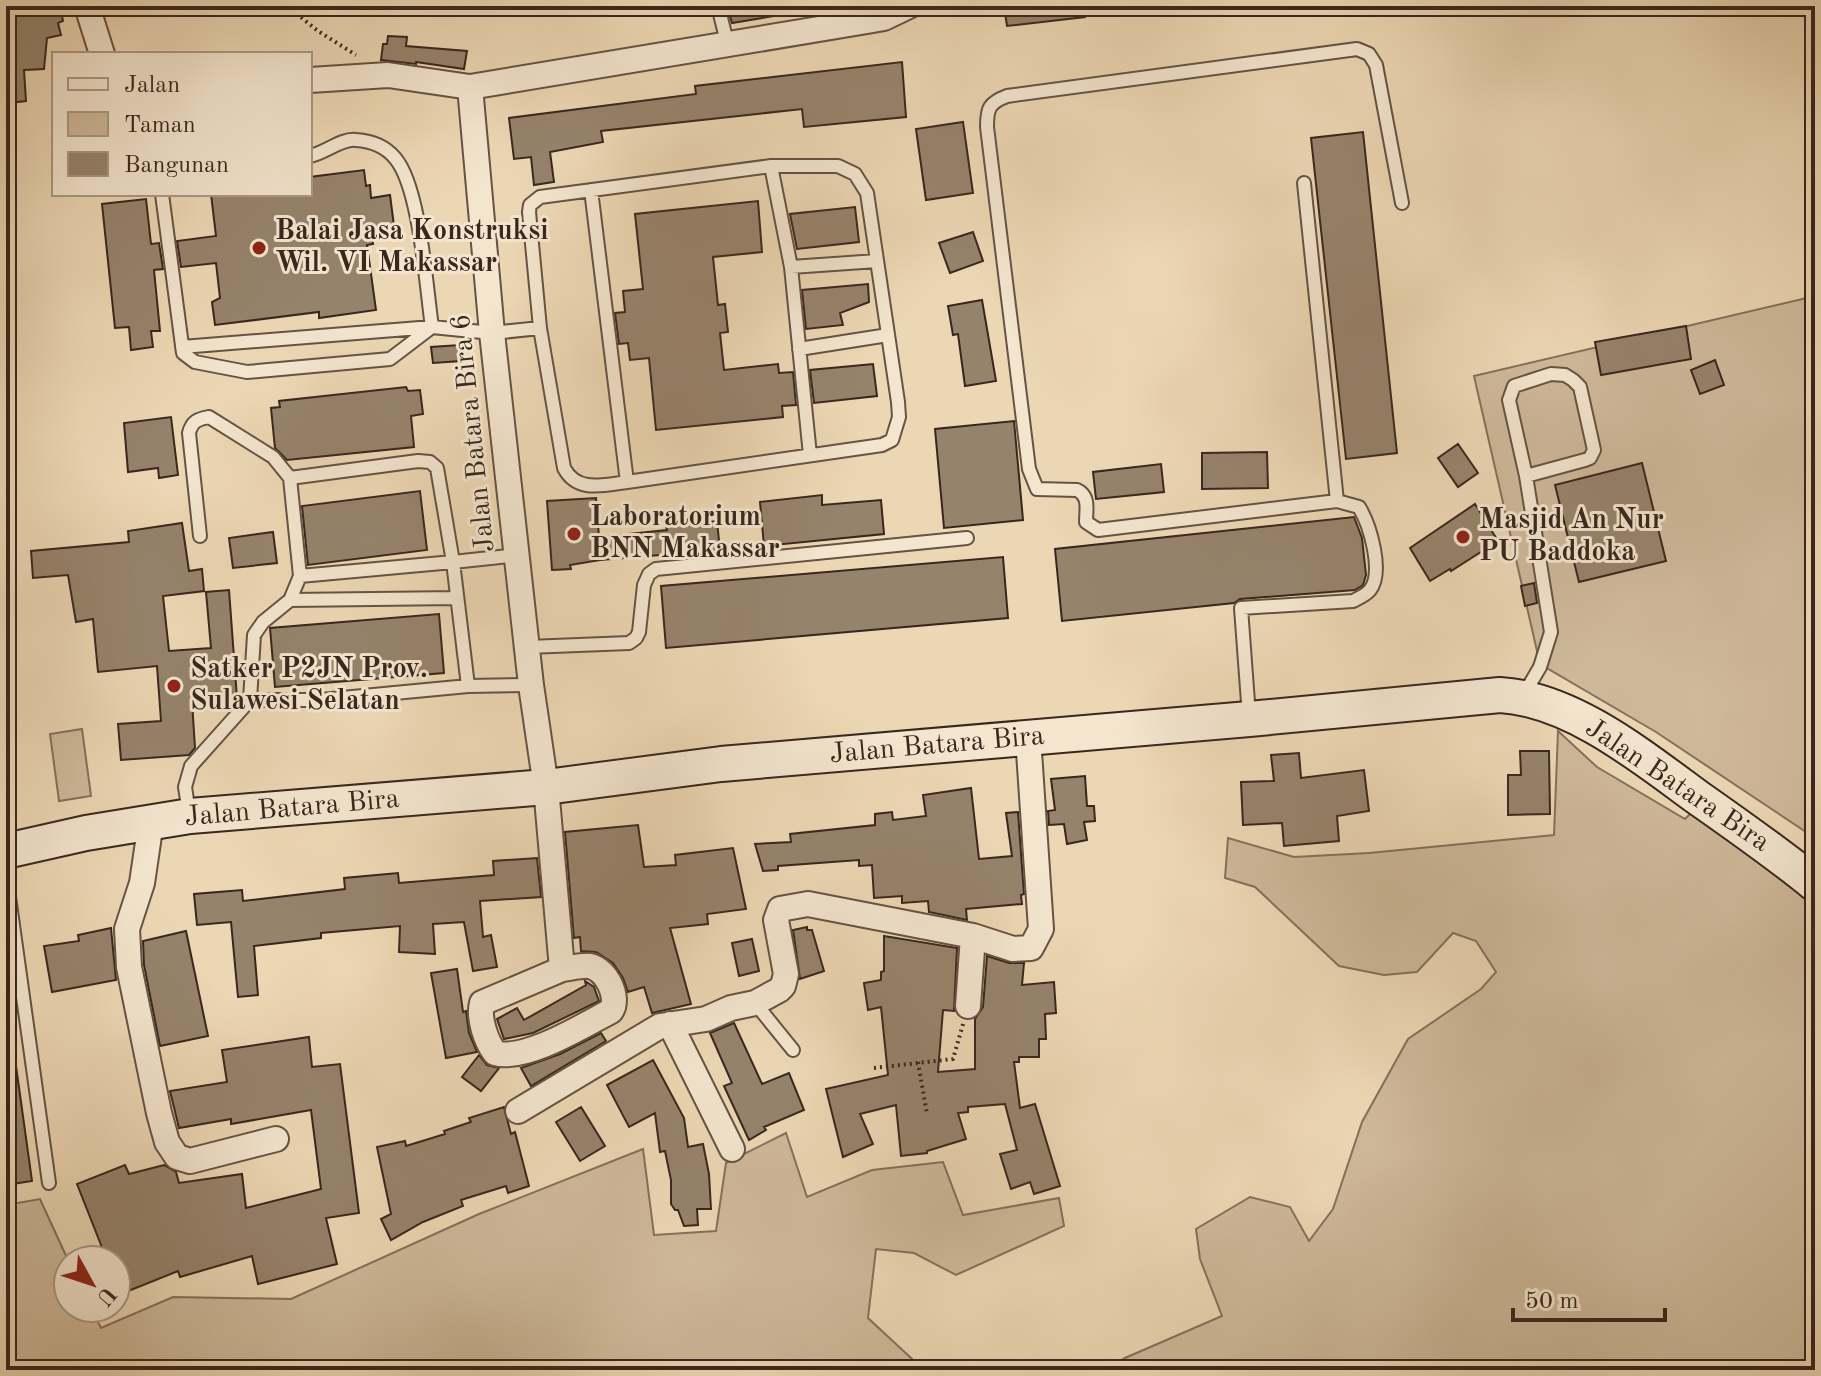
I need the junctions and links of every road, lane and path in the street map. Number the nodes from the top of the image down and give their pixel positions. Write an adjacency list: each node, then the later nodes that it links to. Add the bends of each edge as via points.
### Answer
1 (87, 6): 7 (street)
2 (287, 6): 8 (path)
3 (718, 6): 6 (lane)
4 (909, 6): 5 (street, via 884,18)
5 (866, 14): 6 (street)
6 (728, 46): 10 (street)
7 (101, 52)
8 (388, 75): 9 (street); 10 (street)
9 (312, 80)
10 (470, 87): 21 (street, Jalan Batara Bira 6)
11 (312, 155): 19 (lane, via 352,139 378,144 395,158 407,180)
12 (771, 166): 14 (lane); 17 (lane, via 838,166 855,174 867,193); 18 (lane)
13 (1304, 183): 29 (lane)
14 (591, 190): 20 (lane, via 540,197 530,205); 28 (lane)
15 (162, 196): 23 (lane)
16 (1402, 203): 29 (lane, via 1376,65 1357,49 1007,96 987,110 1029,469 1037,489 1083,493 1086,522 1098,530)
17 (877, 261): 18 (lane); 22 (lane)
18 (791, 267): 24 (lane)
19 (432, 327): 21 (lane); 23 (lane); 23 (lane, via 390,359 247,372 195,362)
20 (540, 328): 21 (lane); 28 (lane, via 568,476 591,487)
21 (492, 333): 32 (street, Jalan Batara Bira 6)
22 (888, 335): 24 (lane); 25 (lane, via 899,417 892,440)
23 (182, 347)
24 (799, 349): 25 (lane)
25 (810, 455): 28 (lane)
26 (1526, 476): 26 (lane, via 1509,395 1514,386 1565,375 1580,387 1593,454); 40 (lane, via 1551,632)
27 (290, 478): 30 (lane, via 273,457 223,424 209,417 198,419 189,433); 33 (lane, via 430,462 437,468); 34 (lane)
28 (627, 482)
29 (1337, 501): 42 (lane, via 1359,507 1364,515 1375,556 1372,586 1353,601 1241,608)
30 (200, 536)
31 (967, 538): 37 (lane, via 656,569 646,579 639,632 629,643)
32 (518, 555): 33 (lane); 37 (street, Jalan Batara Bira 6)
33 (453, 562): 34 (lane); 35 (lane)
34 (300, 576): 36 (lane)
35 (457, 598): 36 (lane); 39 (lane)
36 (290, 600): 41 (lane, via 254,635)
37 (528, 647): 38 (street, Jalan Batara Bira 6)
38 (531, 685): 39 (lane); 44 (street, Jalan Batara Bira 6)
39 (468, 686): 41 (lane, via 321,700)
40 (1523, 696): 42 (street, Jalan Batara Bira); 49 (street, Jalan Batara Bira, via 1553,706 1629,748)
41 (250, 700): 45 (lane, via 191,766 185,787)
42 (1249, 719): 43 (street, Jalan Batara Bira)
43 (1028, 737): 44 (street, Jalan Batara Bira, via 721,764); 50 (street, via 1041,929 1036,943 1026,950)
44 (546, 787): 45 (street, Jalan Batara Bira); 51 (street, Jalan Batara Bira 6)
45 (190, 816): 46 (street, Jalan Batara Bira)
46 (151, 822): 47 (street, Jalan Batara Bira); 60 (street, via 126,941 167,1142 177,1157 190,1161)
47 (6, 851)
48 (6, 875): 62 (lane)
49 (1815, 884)
50 (973, 936): 52 (street, via 808,904 780,909 776,920 785,980 779,990); 53 (street)
51 (562, 969): 51 (street, via 482,1003 485,1032 495,1053 531,1050 614,1008 614,992 599,971 591,966)
52 (755, 1003): 54 (street); 55 (lane)
53 (968, 1006): 56 (path, via 953,1059)
54 (670, 1024): 58 (street); 61 (street)
55 (793, 1050)
56 (918, 1062): 57 (path); 59 (path)
57 (874, 1068)
58 (518, 1111)
59 (927, 1114)
60 (276, 1139)
61 (732, 1149)
62 (49, 1183)

